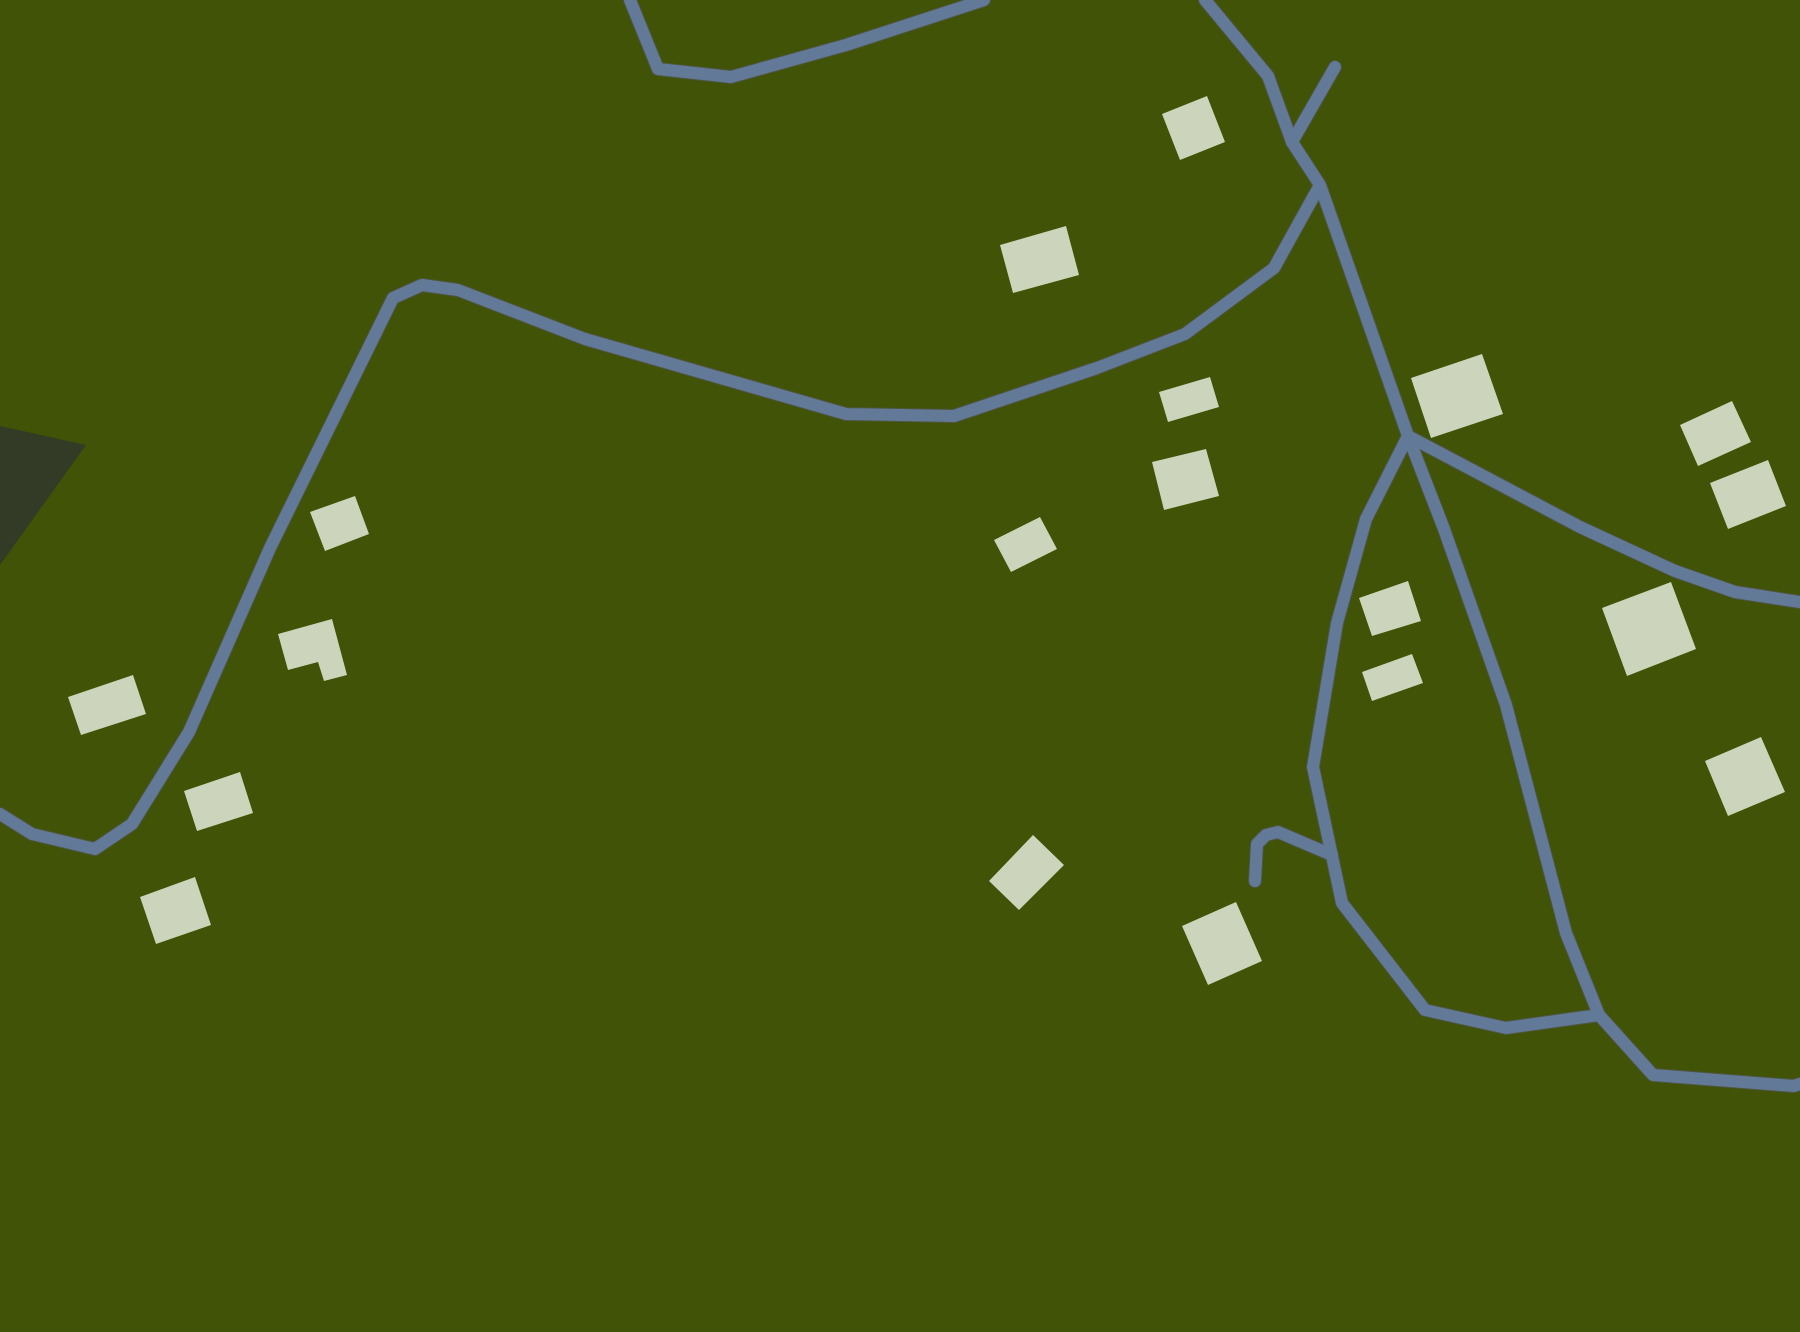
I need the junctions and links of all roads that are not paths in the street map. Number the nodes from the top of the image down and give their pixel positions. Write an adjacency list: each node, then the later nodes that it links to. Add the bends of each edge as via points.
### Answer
1 (630, 0): 2 (street, via 658,69 731,76 846,45)
2 (984, 0)
3 (1205, 0): 5 (street, via 1268,76)
4 (1335, 67): 5 (street)
5 (1292, 142): 6 (street)
6 (1320, 185): 7 (street); 9 (street, via 1274,268 1185,334 954,416 846,414 585,339 458,290 422,285 393,298 270,548 189,732 132,824 95,849 32,834)
7 (1408, 436): 8 (street, via 1580,527 1675,570 1735,592); 10 (street, via 1366,519 1337,623 1314,767); 12 (street, via 1506,705 1566,933)
8 (1800, 602)
9 (0, 814)
10 (1332, 855): 11 (street, via 1278,832 1266,835 1257,844); 12 (street, via 1342,903 1425,1010 1506,1028)
11 (1256, 881)
12 (1599, 1015): 13 (street, via 1653,1075)
13 (1800, 1084)

